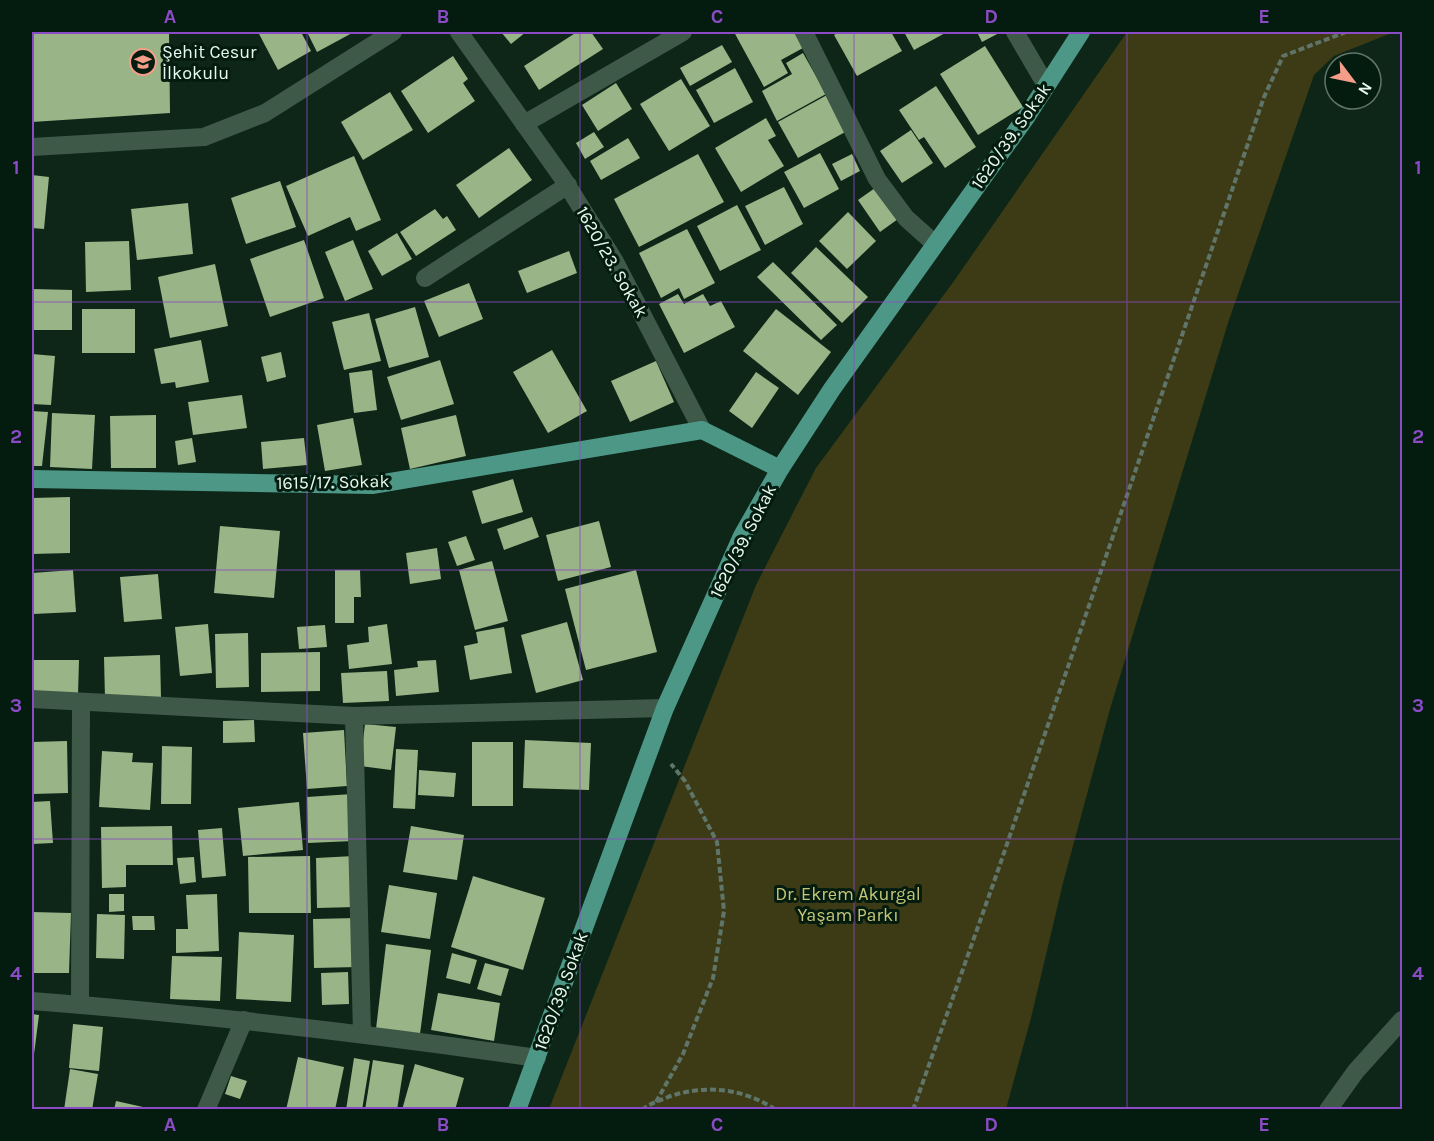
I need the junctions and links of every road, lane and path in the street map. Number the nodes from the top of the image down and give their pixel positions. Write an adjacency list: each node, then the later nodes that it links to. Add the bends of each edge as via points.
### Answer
1 (393, 32): 10 (street, via 265,113 204,137)
2 (459, 32): 9 (street, 1620/23. Sokak)
3 (682, 32): 9 (street)
4 (804, 32): 12 (street, via 877,179 906,218)
5 (1015, 32): 8 (street)
6 (1081, 32): 8 (main road, 1620/39. Sokak)
7 (1346, 32): 33 (path, via 1283,56 1264,97)
8 (1046, 85): 12 (main road, 1620/39. Sokak)
9 (524, 124): 11 (street, 1620/23. Sokak)
10 (32, 147)
11 (568, 185): 13 (street); 14 (street, 1620/23. Sokak, via 614,260)
12 (935, 244): 15 (main road, 1620/39. Sokak)
13 (425, 278)
14 (702, 430): 15 (main road); 16 (main road, 1615/17. Sokak, via 372,485)
15 (780, 469): 19 (main road, 1620/39. Sokak, via 742,536)
16 (32, 480)
17 (32, 699): 18 (street)
18 (81, 703): 20 (street); 23 (street)
19 (665, 708): 20 (street); 21 (main road, 1620/39. Sokak)
20 (354, 716): 26 (street)
21 (652, 741): 27 (main road, 1620/39. Sokak); 28 (path, via 685,781 717,842 724,910 713,978 683,1054)
22 (32, 1001): 23 (street)
23 (80, 1005): 24 (street)
24 (244, 1020): 26 (street); 29 (street)
25 (1402, 1020): 34 (street, via 1356,1071)
26 (362, 1034): 27 (street)
27 (537, 1058): 30 (main road, 1620/39. Sokak)
28 (656, 1102): 31 (path); 32 (path, via 685,1091 724,1089 762,1100)
29 (206, 1110)
30 (518, 1110)
31 (642, 1110)
32 (776, 1110)
33 (914, 1110)
34 (1328, 1110)

